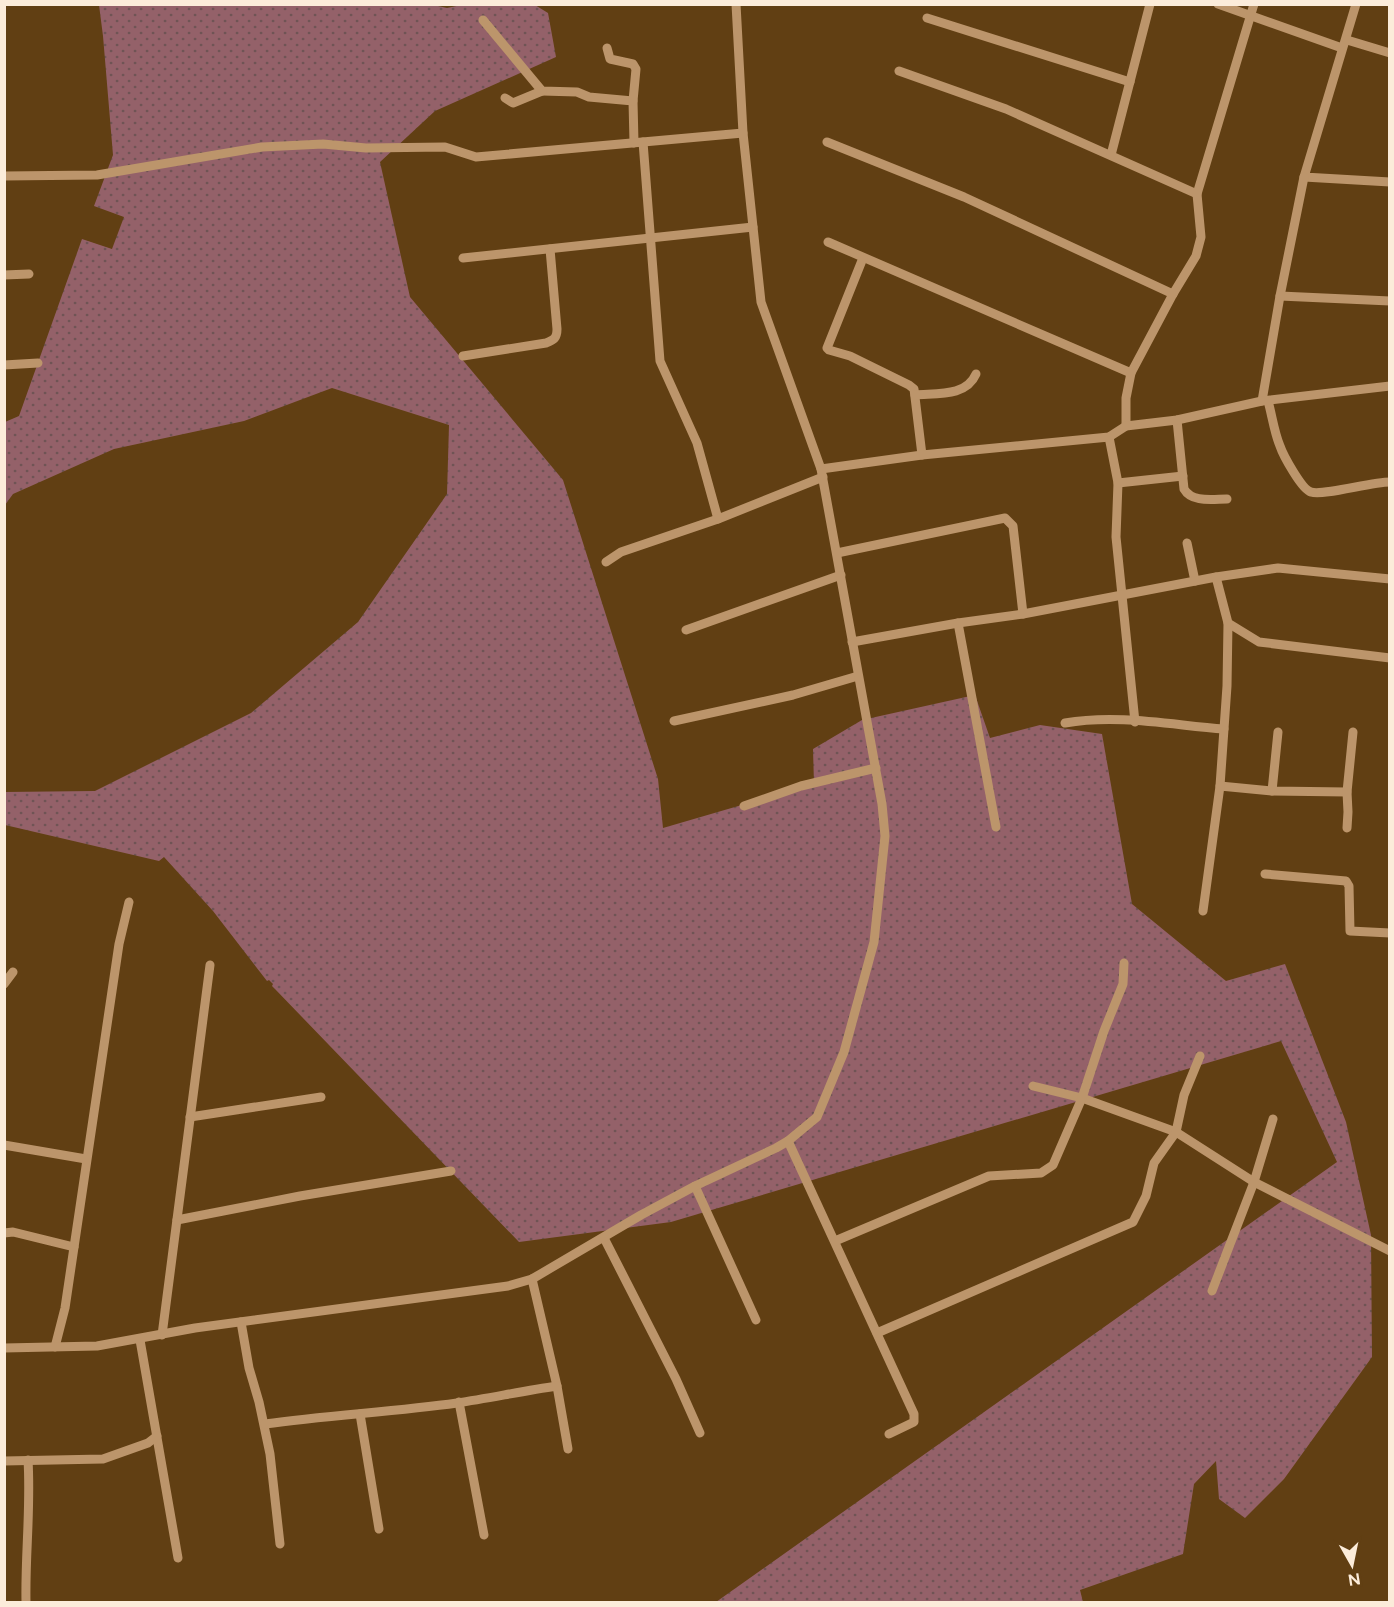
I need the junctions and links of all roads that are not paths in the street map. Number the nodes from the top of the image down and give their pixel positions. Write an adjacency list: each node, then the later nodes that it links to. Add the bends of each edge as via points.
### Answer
1 (736, 4): 17 (street)
2 (1150, 4): 13 (street)
3 (1218, 4): 6 (street)
4 (1254, 4): 6 (street)
5 (1356, 4): 9 (street)
6 (1251, 15): 9 (street); 24 (street)
7 (927, 18): 13 (street)
8 (483, 20): 14 (street)
9 (1344, 44): 11 (street); 22 (street)
10 (607, 48): 16 (street, via 610,59 633,64 636,69)
11 (1389, 53)
12 (899, 71): 20 (street, via 1006,109)
13 (1130, 82): 20 (street)
14 (542, 91): 15 (street, via 513,103); 16 (street)
15 (505, 98)
16 (633, 101): 18 (street)
17 (743, 133): 18 (street); 25 (street)
18 (638, 142): 21 (street, via 476,157 445,147 262,147 97,175); 26 (street)
19 (827, 142): 33 (street, via 964,197)
20 (1111, 155): 24 (street)
21 (4, 176)
22 (1304, 177): 23 (street); 34 (street)
23 (1389, 182)
24 (1197, 194): 33 (street, via 1201,237 1196,256)
25 (753, 227): 26 (street); 48 (street, via 761,302)
26 (649, 238): 28 (street); 53 (street, via 660,362 697,443)
27 (828, 242): 30 (street)
28 (550, 249): 29 (street); 36 (street, via 557,335 554,340)
29 (463, 258)
30 (863, 258): 39 (street); 42 (street, via 827,348 909,385)
31 (29, 274): 32 (street)
32 (4, 275)
33 (1173, 294): 39 (street)
34 (1280, 296): 35 (street); 43 (street)
35 (1389, 301)
36 (463, 356)
37 (38, 363): 38 (street)
38 (4, 365)
39 (1131, 373): 45 (street)
40 (976, 374): 42 (street, via 962,389)
41 (1389, 386): 43 (street)
42 (915, 395): 47 (street)
43 (1265, 401): 44 (street); 50 (street, via 1280,447 1310,492)
44 (1177, 420): 45 (street); 49 (street)
45 (1126, 426): 46 (street)
46 (1109, 437): 47 (street); 51 (street)
47 (922, 455): 48 (street)
48 (822, 473): 53 (street); 55 (street)
49 (1183, 476): 51 (street); 52 (street, via 1187,495)
50 (1389, 482)
51 (1118, 483): 61 (street, via 1116,537)
52 (1227, 499)
53 (718, 519): 56 (street, via 621,552)
54 (1187, 543): 60 (street)
55 (837, 553): 57 (street); 62 (street, via 1005,518 1013,526)
56 (606, 562)
57 (841, 575): 65 (street); 66 (street)
58 (1216, 577): 59 (street, via 1278,568); 60 (street); 64 (street)
59 (1389, 579)
60 (1195, 581): 61 (street)
61 (1121, 596): 62 (street); 70 (street)
62 (1023, 614): 63 (street)
63 (958, 623): 66 (street); 80 (street)
64 (1228, 623): 67 (street, via 1259,642); 72 (street)
65 (686, 630)
66 (852, 642): 68 (street)
67 (1389, 658)
68 (858, 676): 69 (street, via 793,695); 75 (street)
69 (674, 721)
70 (1135, 722): 71 (street, via 1091,718); 72 (street)
71 (1065, 723)
72 (1224, 729): 76 (street)
73 (1278, 732): 77 (street)
74 (1353, 732): 78 (street)
75 (876, 768): 79 (street, via 801,786); 97 (street, via 885,836 873,942 830,1090 817,1117)
76 (1220, 786): 77 (street); 84 (street)
77 (1272, 791): 78 (street)
78 (1347, 792): 81 (street)
79 (744, 806)
80 (996, 827)
81 (1347, 828)
82 (1265, 874): 85 (street, via 1346,881 1350,931)
83 (129, 902): 99 (street)
84 (1203, 911)
85 (1389, 933)
86 (1124, 963): 93 (street, via 1123,984)
87 (210, 966): 94 (street)
88 (13, 972): 89 (street)
89 (4, 984)
90 (1200, 1056): 96 (street, via 1184,1095)
91 (1033, 1086): 93 (street)
92 (321, 1097): 94 (street)
93 (1082, 1098): 96 (street); 106 (street, via 1057,1159 1047,1170 989,1176)
94 (190, 1117): 103 (street)
95 (1273, 1119): 101 (street)
96 (1176, 1132): 101 (street); 113 (street, via 1154,1163 1146,1196 1133,1222)
97 (788, 1141): 102 (street); 106 (street)
98 (4, 1144): 99 (street)
99 (86, 1160): 107 (street)
100 (451, 1171): 103 (street)
101 (1254, 1182): 108 (street); 110 (street)
102 (695, 1186): 105 (street); 111 (street)
103 (177, 1220): 114 (street)
104 (4, 1233): 107 (street)
105 (604, 1238): 109 (street); 122 (street)
106 (835, 1241): 113 (street)
107 (74, 1247): 116 (street)
108 (1389, 1251)
109 (532, 1279): 112 (street, via 508,1286); 118 (street)
110 (1212, 1291)
111 (756, 1320)
112 (242, 1322): 114 (street); 121 (street, via 249,1368)
113 (877, 1333): 123 (street, via 915,1419)
114 (162, 1335): 115 (street)
115 (140, 1340): 116 (street); 124 (street)
116 (55, 1347): 117 (street)
117 (4, 1348)
118 (557, 1386): 119 (street); 125 (street)
119 (459, 1402): 120 (street); 129 (street)
120 (360, 1414): 121 (street); 128 (street)
121 (265, 1424): 130 (street)
122 (700, 1433)
123 (890, 1434)
124 (157, 1436): 126 (street, via 103,1459); 131 (street)
125 (568, 1449)
126 (28, 1460): 127 (street); 132 (street)
127 (4, 1461)
128 (379, 1529)
129 (484, 1535)
130 (280, 1544)
131 (178, 1558)
132 (26, 1602)

